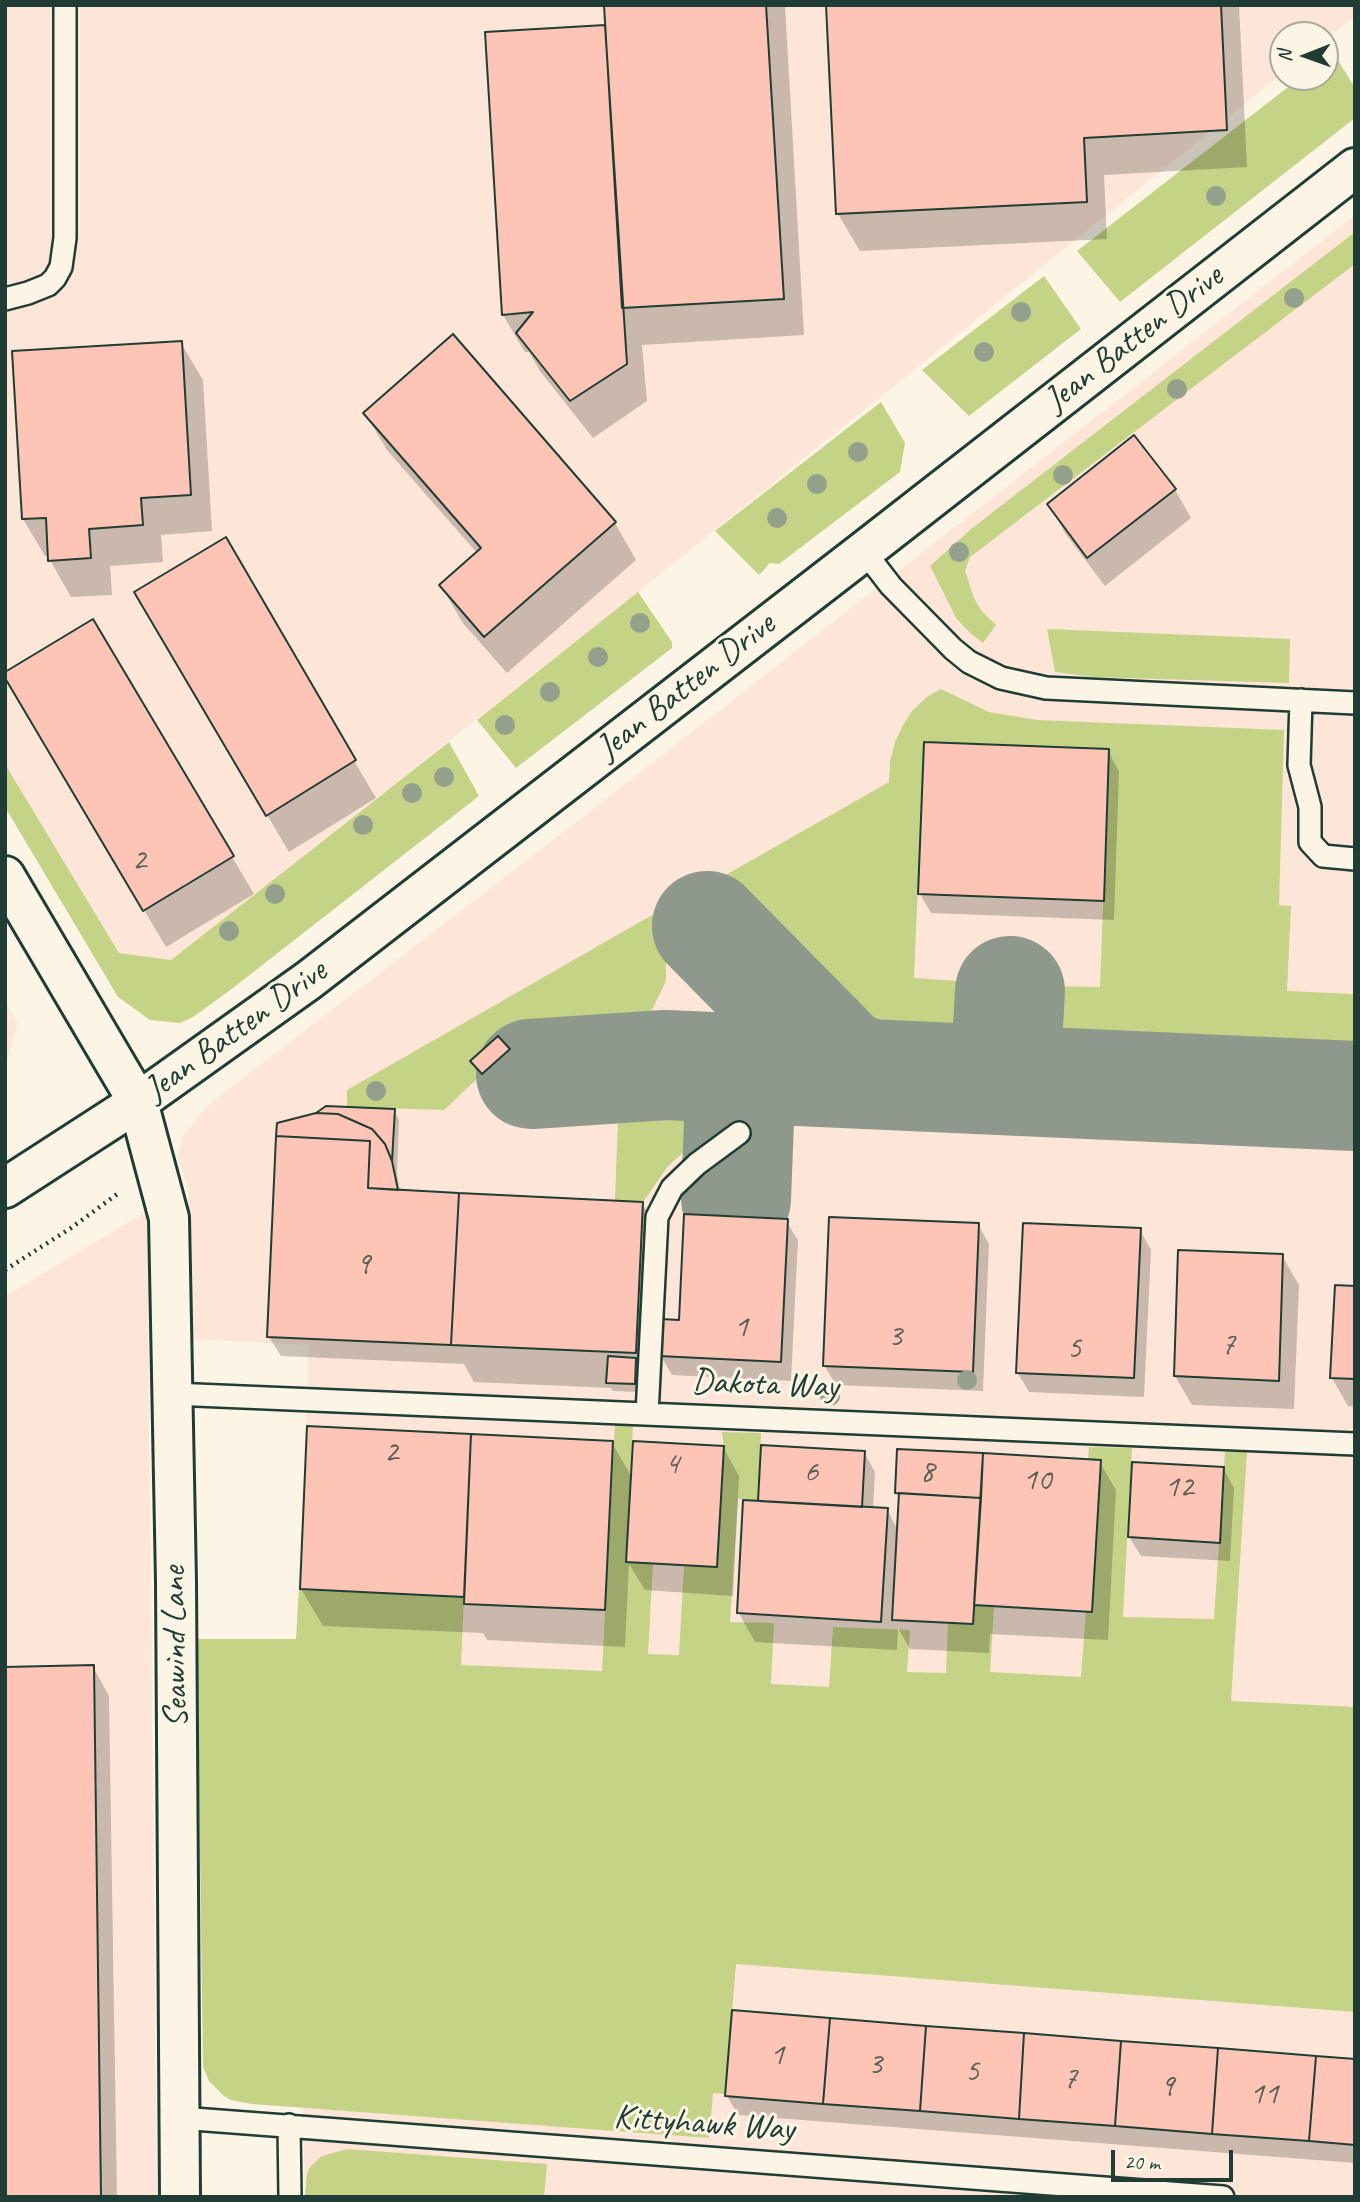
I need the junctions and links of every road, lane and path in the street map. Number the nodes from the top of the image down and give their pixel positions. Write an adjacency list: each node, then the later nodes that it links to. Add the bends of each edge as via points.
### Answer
1 (65, 5): 3 (lane, via 65,238 61,267 48,285)
2 (1355, 168): 4 (street, Jean Batten Drive)
3 (5, 299)
4 (864, 551): 5 (lane, via 891,586 953,649 1001,678 1046,688); 9 (street, Jean Batten Drive, via 309,980)
5 (1301, 700): 6 (lane); 7 (lane, via 1299,765 1310,807 1310,842 1323,856)
6 (1355, 703)
7 (1355, 859)
8 (5, 876): 9 (street, Seawind Lane)
9 (138, 1102): 11 (street, Seawind Lane); 12 (street, Jean Batten Drive)
10 (739, 1133): 15 (lane, via 672,1188 657,1217)
11 (155, 1170): 13 (path); 14 (street, Seawind Lane, via 169,1219)
12 (5, 1188)
13 (5, 1270)
14 (172, 1394): 15 (lane, Dakota Way); 17 (street, Seawind Lane)
15 (647, 1414): 16 (lane, Dakota Way)
16 (1355, 1444)
17 (180, 2118): 18 (lane, Kittyhawk Way); 19 (street, Seawind Lane)
18 (289, 2125): 20 (lane); 21 (lane, Kittyhawk Way)
19 (180, 2197)
20 (290, 2197)
21 (1223, 2197)

